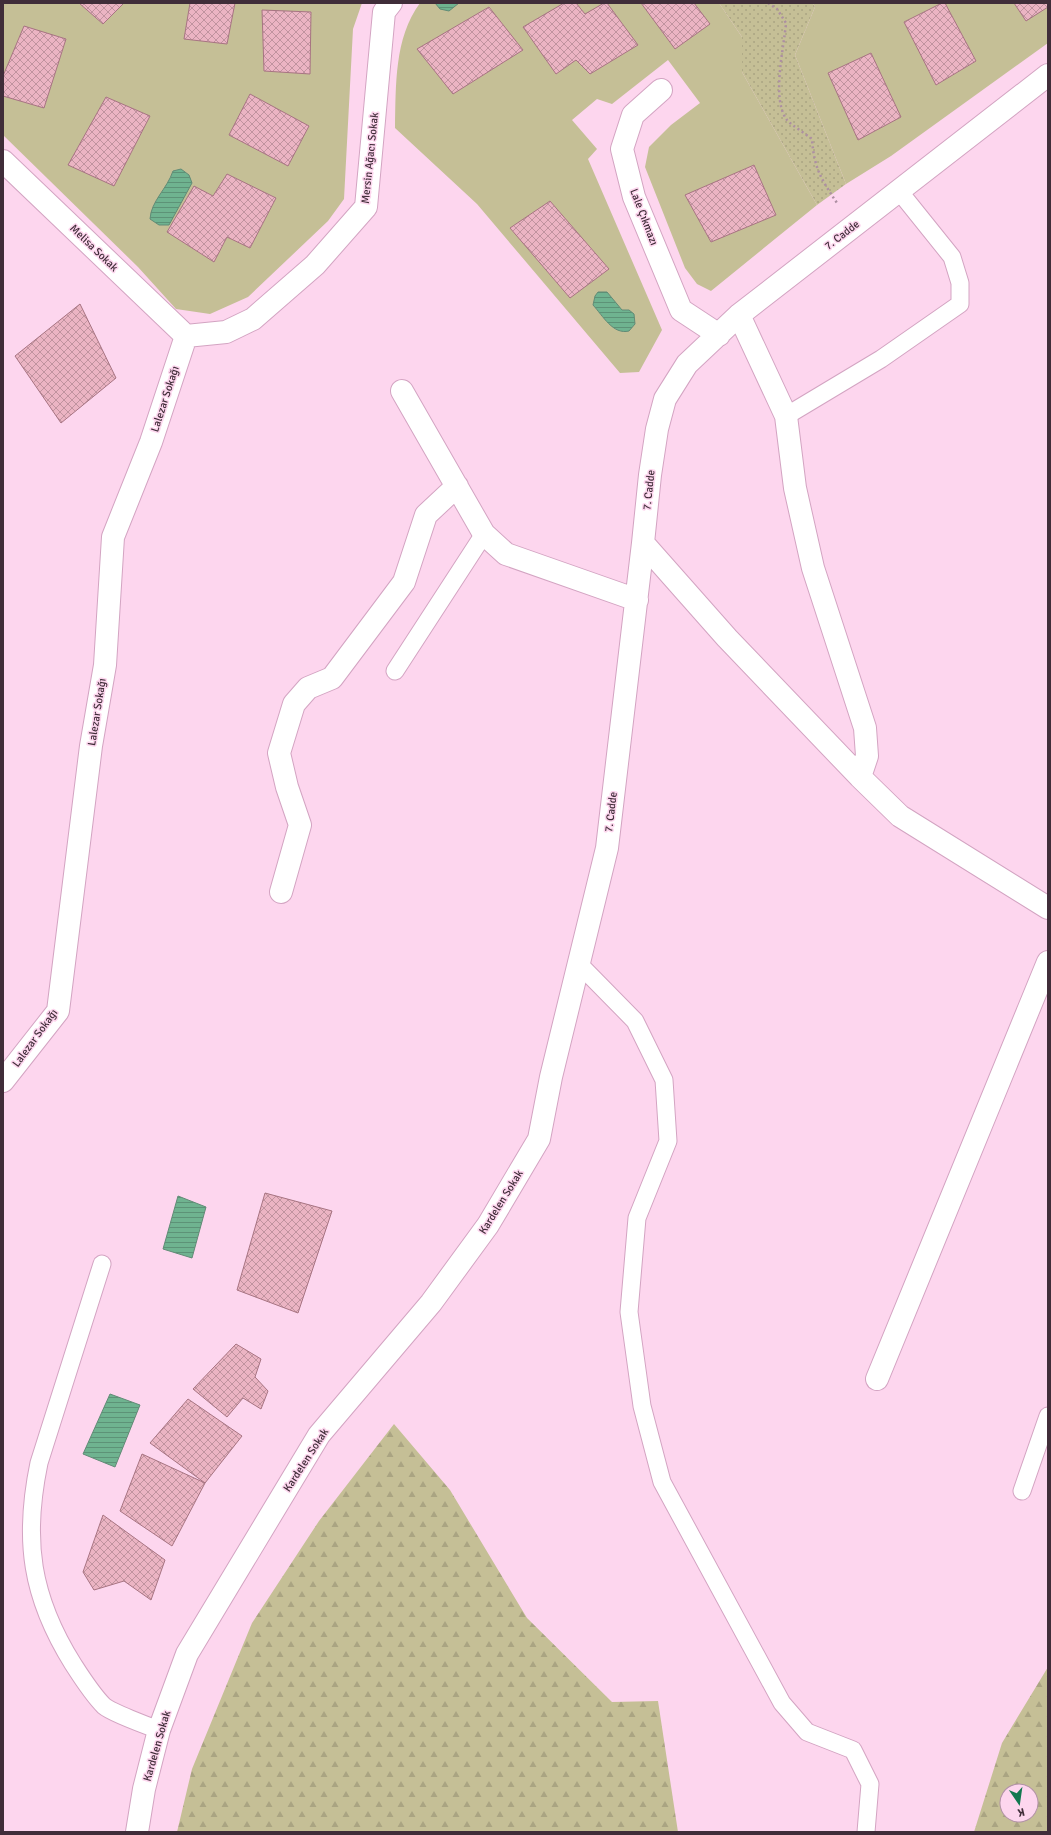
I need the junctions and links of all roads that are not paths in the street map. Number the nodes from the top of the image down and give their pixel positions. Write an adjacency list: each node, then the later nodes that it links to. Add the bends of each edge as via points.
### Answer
1 (391, 3): 8 (street, Mersin Ağacı Sokak, via 384,12 366,207 315,265 253,319 226,332)
2 (1048, 75): 5 (street, 7. Cadde)
3 (661, 90): 7 (street, Lale Çıkmazı, via 634,115 622,149 634,197 681,310)
4 (3, 161): 8 (street, Melisa Sokak)
5 (899, 191): 6 (street, 7. Cadde); 10 (lane, via 952,257 960,283 960,304 881,359)
6 (740, 315): 7 (street, 7. Cadde); 10 (street)
7 (719, 335): 13 (street, 7. Cadde, via 686,364 666,399 657,429)
8 (186, 336): 22 (street, Lalezar Sokağı, via 151,442 113,537 105,665 91,746 58,1011)
9 (402, 391): 11 (street)
10 (786, 416): 16 (street, via 794,488 813,568 865,728 867,756)
11 (457, 486): 12 (street); 17 (street, via 426,515 404,582 332,678 308,688 294,704 279,753 300,824)
12 (484, 534): 14 (street, via 506,554); 15 (lane)
13 (644, 543): 14 (street, 7. Cadde); 16 (street, via 727,638)
14 (637, 600): 20 (street, 7. Cadde, via 607,848)
15 (396, 671)
16 (860, 777): 18 (street, via 900,816)
17 (281, 892)
18 (1048, 908)
19 (1048, 962): 24 (street)
20 (579, 964): 21 (street, 7. Cadde); 29 (lane, via 635,1021 664,1080 668,1141 637,1218 629,1312 642,1406 662,1482 782,1703 807,1732 853,1750 870,1784)
21 (551, 1077): 27 (street, Kardelen Sokak, via 539,1139 488,1225 431,1303 320,1435 187,1654)
22 (3, 1081)
23 (102, 1264): 27 (lane, via 39,1463 30,1522 31,1553 38,1586 49,1618 63,1648 82,1678 105,1706)
24 (877, 1379)
25 (1048, 1416): 26 (lane)
26 (1022, 1491)
27 (159, 1730): 28 (street, Kardelen Sokak, via 144,1789)
28 (137, 1832)
29 (866, 1832)

